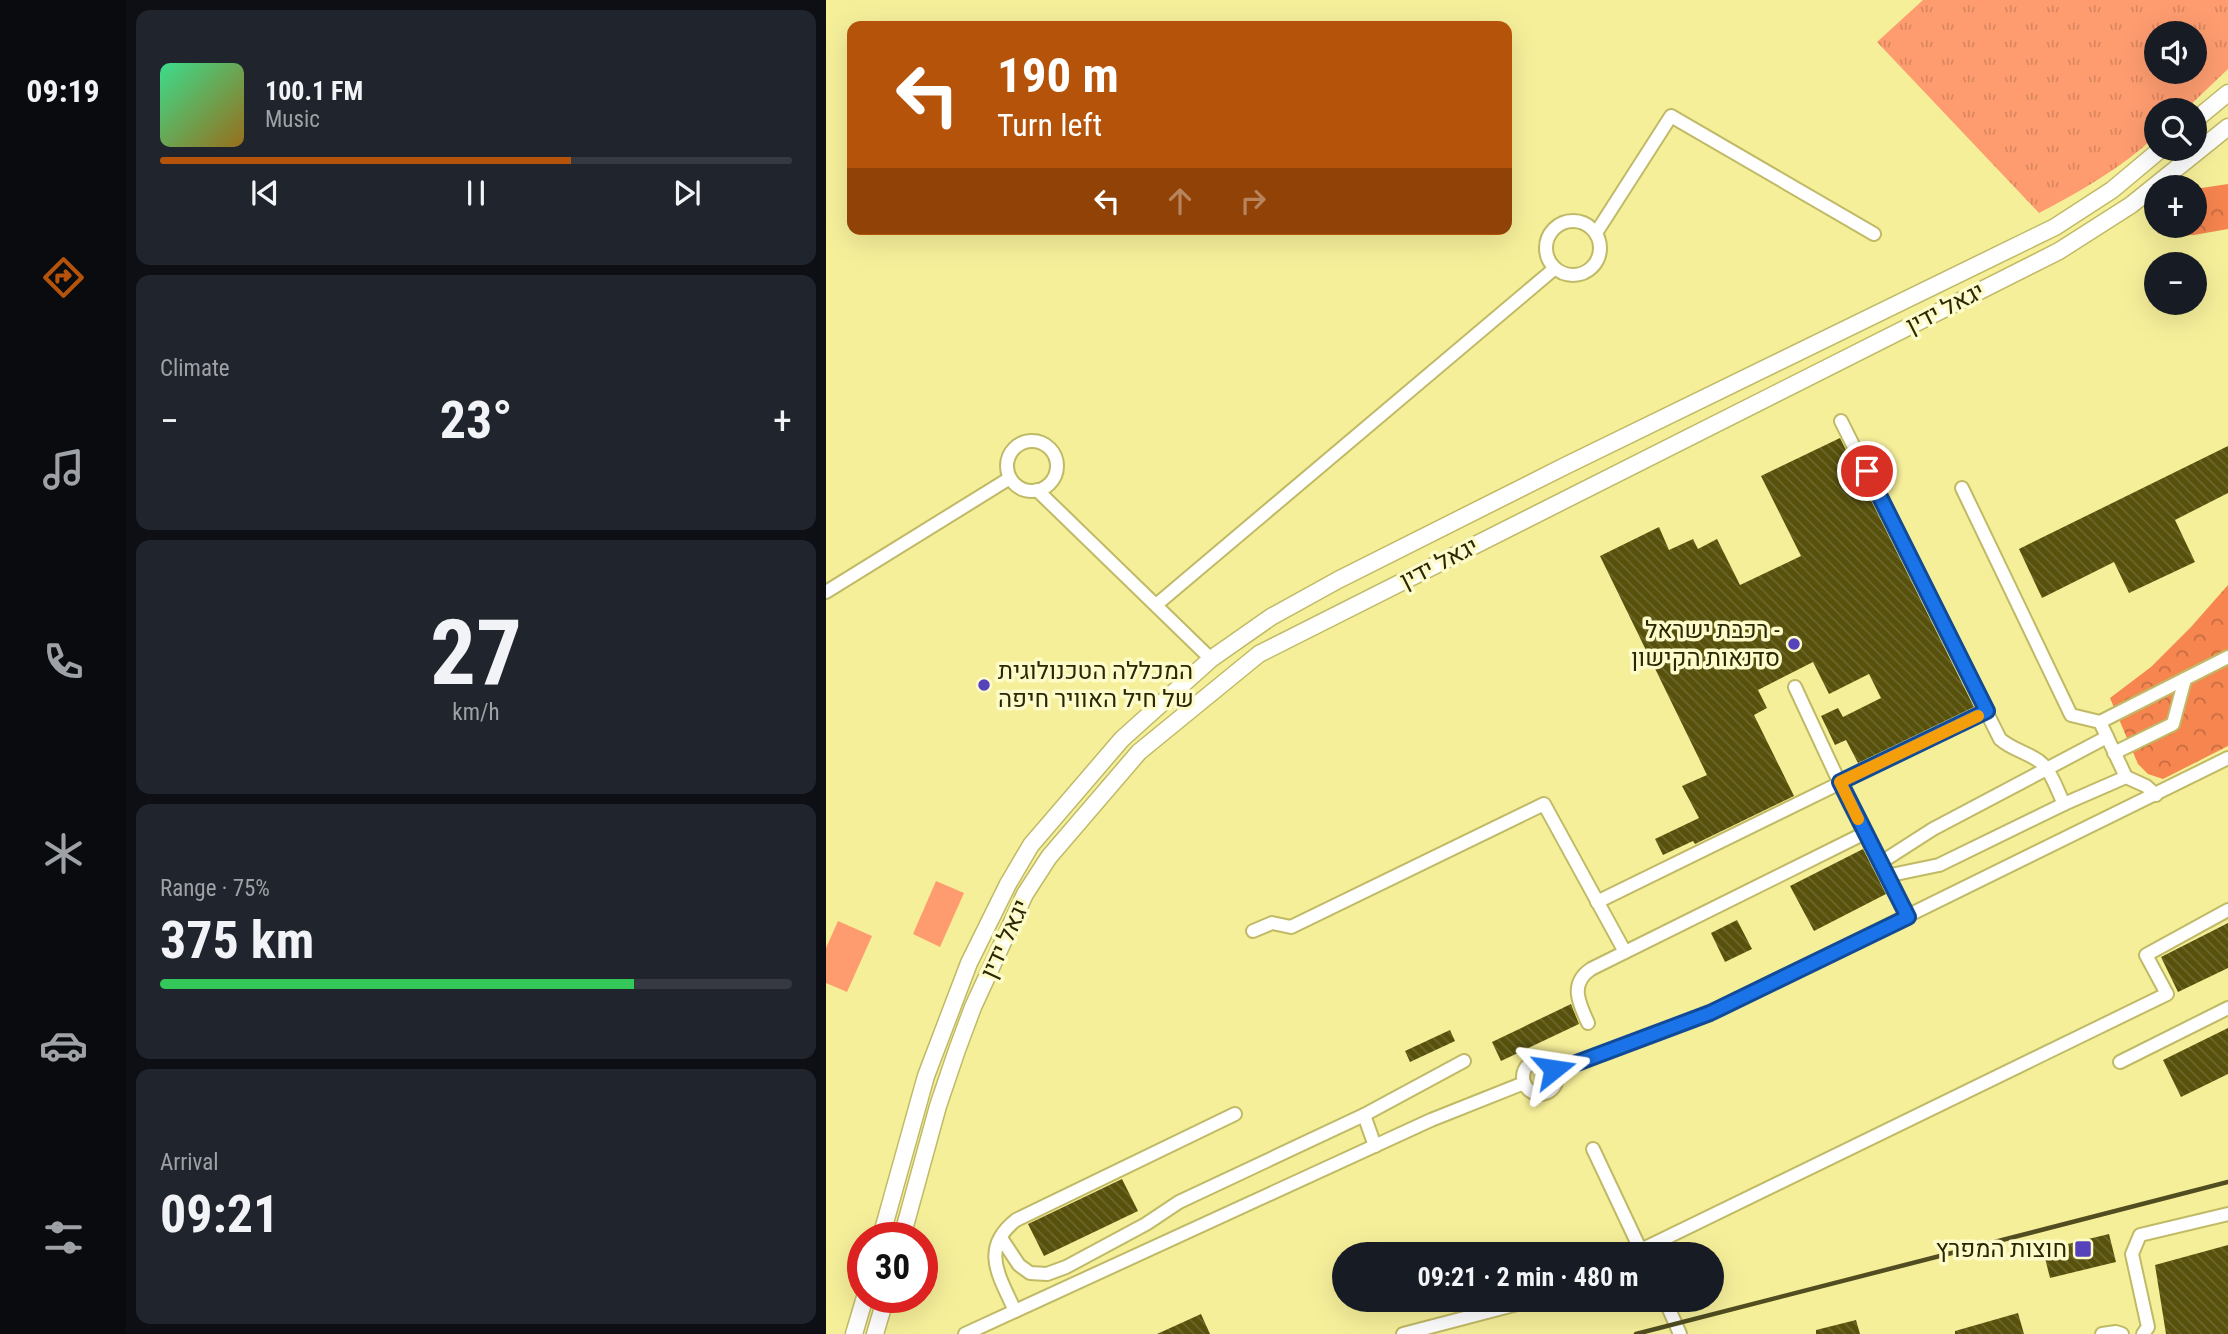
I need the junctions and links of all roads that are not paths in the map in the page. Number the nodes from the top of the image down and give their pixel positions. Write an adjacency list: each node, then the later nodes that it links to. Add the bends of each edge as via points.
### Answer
1 (2228, 93): 2 (main road)
2 (2207, 110)
3 (2228, 127): 48 (main road, יגאל ידין, via 2131,205 2059,251 1259,654 1139,752 1049,857 1025,894 957,1050)
4 (2147, 161): 15 (main road, יגאל ידין, via 2055,227 1338,580 1271,617)
5 (1596, 233): 6 (street, via 1671,116); 7 (street, via 1600,250 1594,266 1570,276); 7 (street, via 1581,222 1554,228 1545,243)
6 (1874, 234)
7 (1554, 269): 13 (street)
8 (1841, 421): 18 (street)
9 (1010, 478): 11 (street, via 1021,489); 11 (street, via 1007,461 1015,447 1030,441 1046,446 1057,467 1051,482); 12 (street)
10 (1962, 488): 19 (street, via 2071,715)
11 (1037, 490): 13 (street)
12 (826, 592)
13 (1156, 606): 15 (street)
14 (2228, 657): 16 (street)
15 (1211, 659): 47 (main road, יגאל ידין, via 1122,739 1031,845 969,963 951,1009 915,1108)
16 (2185, 679): 19 (street); 21 (street, via 2174,724)
17 (1795, 687): 25 (street)
18 (1987, 711): 23 (street, via 2000,739); 25 (street)
19 (2100, 722): 20 (street)
20 (2107, 737): 21 (street); 23 (street)
21 (2114, 753): 24 (street)
22 (2228, 758): 26 (street)
23 (2046, 768): 27 (street); 29 (street, via 1933,828)
24 (2126, 777): 26 (street); 27 (street)
25 (1840, 782): 28 (street); 31 (street)
26 (2155, 795): 33 (street)
27 (2064, 804): 30 (street, via 1939,865)
28 (1865, 833): 29 (street); 35 (street)
29 (1880, 863): 30 (street)
30 (1886, 876): 33 (street)
31 (1597, 902): 34 (street, via 1544,804 1291,927 1272,923); 35 (street)
32 (2228, 911): 51 (street, via 2146,955 2167,994)
33 (1908, 917): 40 (street, via 1710,1013)
34 (1253, 931)
35 (1625, 952): 37 (street, via 1581,977 1578,1000)
36 (2228, 1008): 39 (street)
37 (1588, 1023)
38 (1465, 1061): 43 (street)
39 (2120, 1062)
40 (1555, 1071): 41 (street, via 1546,1062 1533,1062 1524,1071); 41 (street, via 1555,1084 1546,1093 1533,1092)
41 (1524, 1083): 44 (street)
42 (1235, 1114): 49 (street, via 1016,1220)
43 (1364, 1115): 44 (street); 49 (street, via 1179,1202 1146,1224 1047,1274 1030,1273 1019,1265)
44 (1375, 1146): 52 (street)
45 (1593, 1149): 50 (street)
46 (2228, 1214): 64 (street, via 2140,1235 2132,1254 2148,1326)
47 (885, 1222)
48 (906, 1222)
49 (1001, 1238): 52 (street, via 994,1265)
50 (1637, 1242)
51 (1662, 1242)
52 (1015, 1311): 59 (street)
53 (1487, 1312): 60 (street)
54 (1670, 1312): 61 (street)
55 (860, 1313): 57 (main road)
56 (882, 1313): 58 (main road)
57 (854, 1334)
58 (876, 1334)
59 (965, 1334)
60 (1402, 1334)
61 (1680, 1334)
62 (2102, 1334): 63 (street)
63 (2122, 1334)
64 (2143, 1334)

